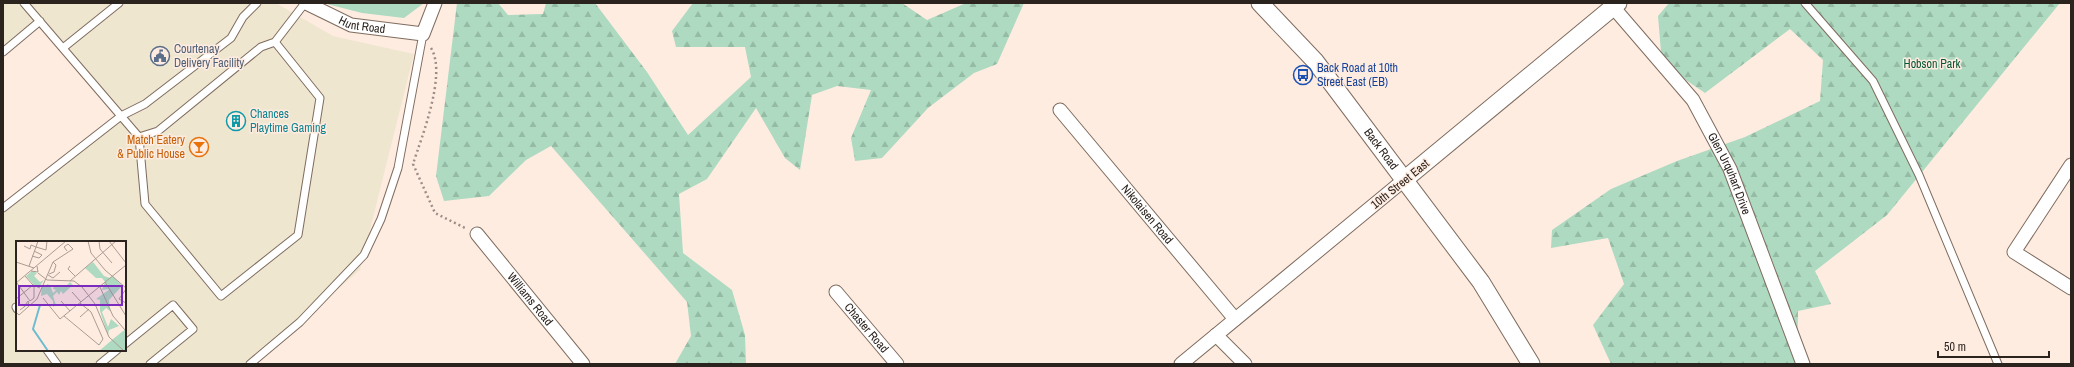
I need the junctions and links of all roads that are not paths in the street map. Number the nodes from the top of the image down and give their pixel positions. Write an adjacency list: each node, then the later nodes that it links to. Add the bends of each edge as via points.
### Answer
1 (24, 3): 9 (lane)
2 (119, 3): 12 (lane)
3 (257, 3): 15 (lane, via 243,17 231,38 145,104)
4 (305, 3): 10 (street, Hunt Road, via 351,25); 11 (lane)
5 (435, 3): 10 (street)
6 (1260, 3): 18 (street, Back Road, via 1315,61)
7 (1805, 3): 38 (lane, via 1873,81 1919,175)
8 (1616, 5): 18 (street, 10th Street East); 37 (street, Glen Urquhart Drive, via 1693,100 1730,169)
9 (40, 21): 12 (lane); 13 (lane)
10 (423, 34): 31 (lane, via 398,168 382,219 364,255 300,322)
11 (275, 42): 16 (lane, via 261,47 158,131); 16 (lane, via 320,98 298,235 221,296 145,204)
12 (64, 48): 15 (lane)
13 (3, 52)
14 (1060, 110): 23 (street, Nikolaisen Road)
15 (121, 116): 16 (lane); 19 (lane)
16 (139, 136)
17 (2071, 165): 21 (street, via 2014,252)
18 (1404, 180): 23 (street, 10th Street East); 36 (street, Back Road, via 1481,282)
19 (3, 208)
20 (477, 234): 32 (street, Williams Road)
21 (2071, 288)
22 (836, 292): 33 (street, Chaster Road)
23 (1235, 319): 24 (street, 10th Street East)
24 (1216, 335): 34 (street, 10th Street East); 35 (street)
25 (126, 343): 30 (lane, via 173,304 193,329)
26 (48, 351): 28 (lane)
27 (116, 351): 29 (lane)
28 (57, 364)
29 (100, 364)
30 (150, 364)
31 (250, 364)
32 (583, 364)
33 (897, 364)
34 (1180, 364)
35 (1245, 364)
36 (1531, 364)
37 (1803, 364)
38 (1998, 364)

